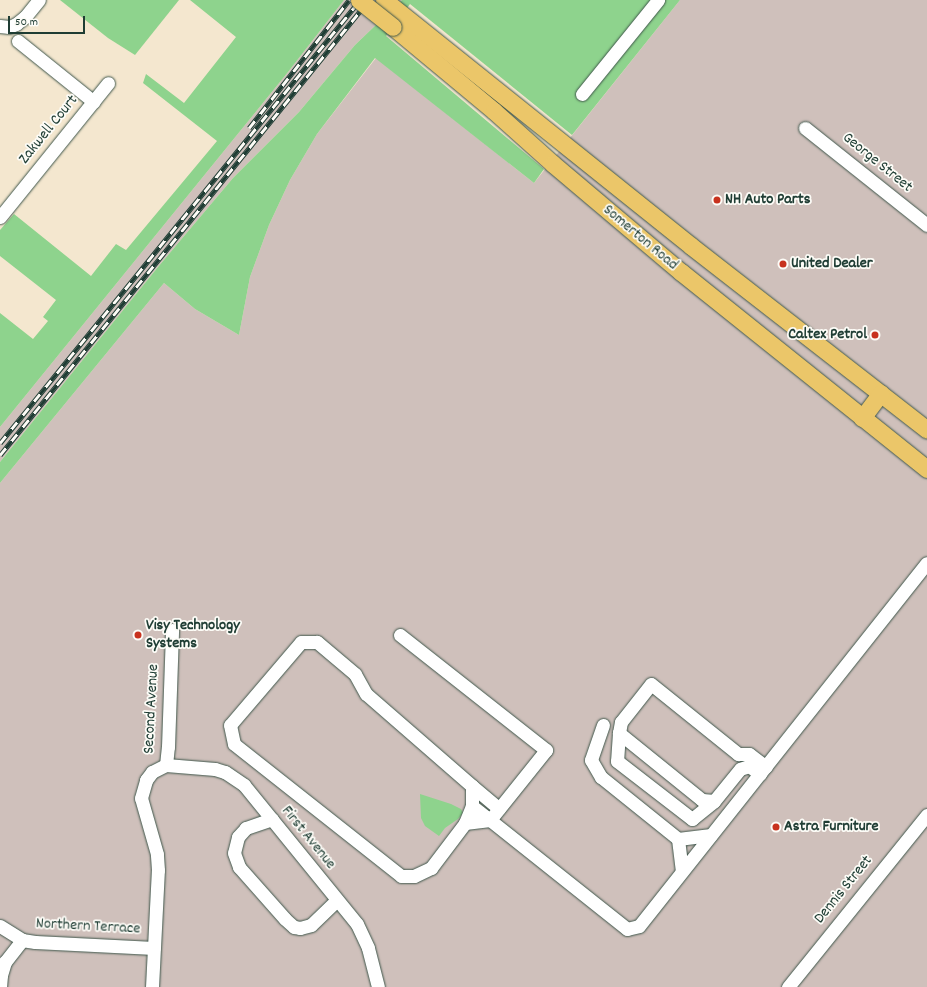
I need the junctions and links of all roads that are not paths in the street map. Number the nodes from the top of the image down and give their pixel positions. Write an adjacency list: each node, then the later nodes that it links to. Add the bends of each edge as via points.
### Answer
1 (39, 0): 6 (street, via 16,24)
2 (359, 0): 5 (main road, Somerton Road, bridge)
3 (384, 0): 5 (main road, Somerton Road)
4 (658, 0): 9 (street)
5 (398, 21): 14 (main road, Somerton Road); 15 (main road, Somerton Road, via 553,164 669,262)
6 (1, 29)
7 (18, 41): 10 (street)
8 (108, 83): 10 (street, Zakwell Court)
9 (582, 94)
10 (94, 102): 12 (street, Zakwell Court)
11 (806, 128): 13 (street, George Street)
12 (0, 217)
13 (927, 225)
14 (881, 393): 15 (main road); 16 (main road, Somerton Road)
15 (862, 418): 17 (main road, Somerton Road)
16 (927, 430)
17 (927, 469)
18 (927, 563): 24 (street)
19 (172, 630): 23 (street, Second Avenue)
20 (400, 635): 28 (street, via 546,750)
21 (603, 725): 34 (street, via 591,760 601,777)
22 (619, 733): 24 (street, via 621,722 650,684 738,754 749,754); 26 (street, via 702,800); 26 (street, via 617,761 692,819)
23 (166, 765): 30 (street, First Avenue, via 199,766 225,772 244,786); 39 (street, via 152,772 146,780 141,798 158,870)
24 (763, 770): 26 (street, via 749,766 740,769); 33 (street)
25 (472, 786): 27 (street); 28 (street); 32 (street, via 366,694 355,674 317,642 301,642 230,726 234,744 401,876 414,876 431,868)
26 (714, 801)
27 (472, 806): 31 (street); 32 (street)
28 (498, 809): 31 (street)
29 (927, 814): 43 (street, Dennis Street)
30 (272, 820): 36 (street, First Avenue); 36 (street, via 246,828 238,837 234,852 239,867 294,927 311,925)
31 (490, 820): 32 (street); 35 (street, via 627,928 639,926)
32 (465, 823)
33 (711, 835): 34 (street); 35 (street)
34 (678, 839): 35 (street)
35 (682, 872)
36 (338, 900): 42 (street, First Avenue, via 363,936)
37 (0, 926): 38 (street, Northern Terrace)
38 (22, 940): 39 (street, Northern Terrace); 40 (street, via 5,962)
39 (154, 948): 41 (street)
40 (0, 987)
41 (152, 987)
42 (378, 987)
43 (788, 987)

